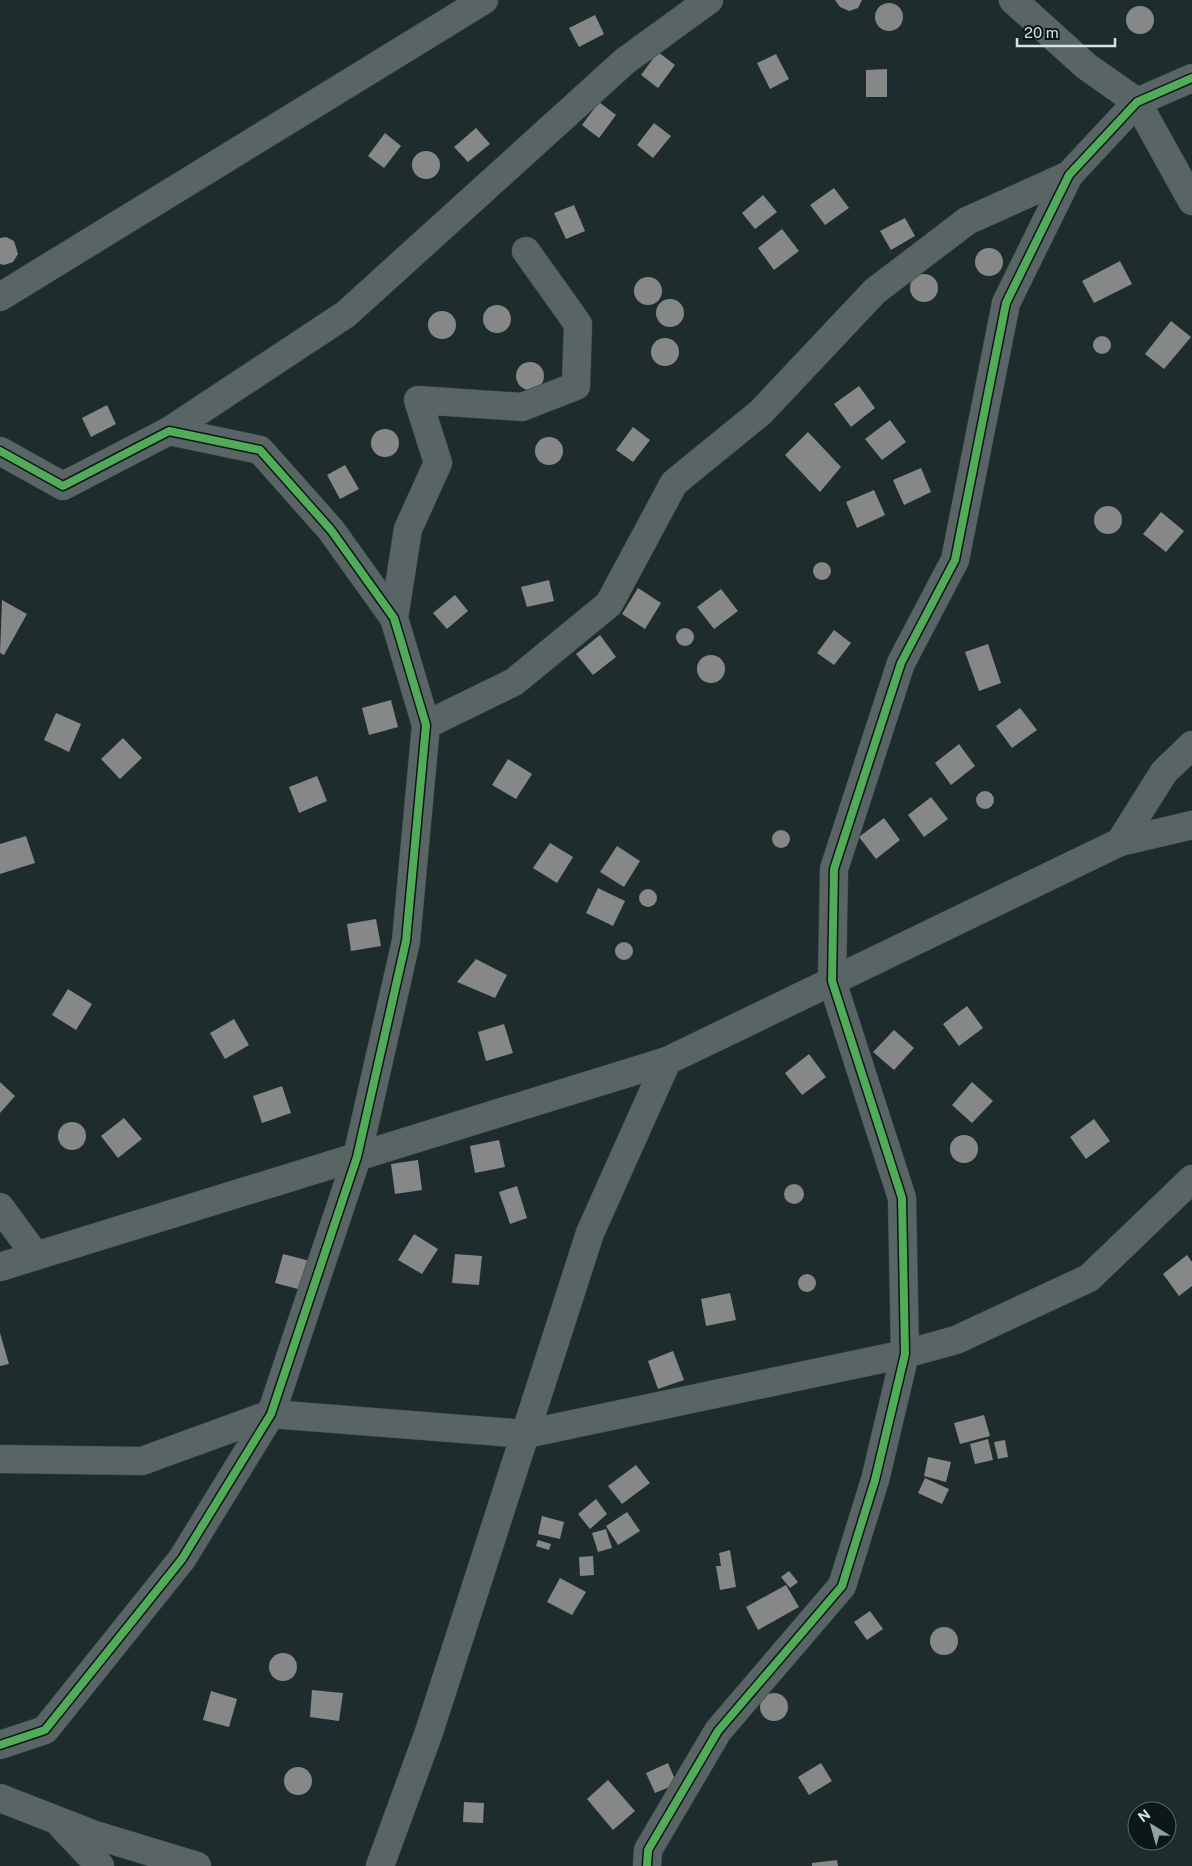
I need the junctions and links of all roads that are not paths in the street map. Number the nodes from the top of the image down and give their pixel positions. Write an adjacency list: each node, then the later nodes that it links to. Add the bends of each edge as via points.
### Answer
1 (484, 0): 9 (street)
2 (710, 0): 10 (street, via 625,61 346,314)
3 (1013, 0): 5 (street, via 1086,66)
4 (1192, 78): 5 (street)
5 (1137, 102): 6 (street); 7 (street)
6 (1069, 175): 13 (street, via 968,221 875,291 761,412 674,483 609,604 514,682); 17 (street, via 1006,303 955,560 901,663 834,869)
7 (1192, 201)
8 (526, 251): 12 (street, via 578,324 576,386 522,407 418,400 438,463 408,529)
9 (0, 297)
10 (169, 431): 11 (street, via 63,486); 12 (street, via 260,450 331,530)
11 (0, 451)
12 (394, 618): 13 (street)
13 (426, 725): 19 (street, via 406,941)
14 (1192, 745): 16 (street, via 1164,772)
15 (1192, 825): 16 (street)
16 (1120, 842): 17 (street)
17 (832, 981): 18 (street); 24 (street, via 902,1198)
18 (667, 1061): 19 (street); 26 (street, via 590,1233)
19 (357, 1157): 22 (street); 25 (street)
20 (1192, 1179): 24 (street, via 1089,1278 956,1340)
21 (0, 1207): 22 (street)
22 (36, 1256): 23 (street)
23 (0, 1267)
24 (905, 1354): 26 (street); 34 (street, via 875,1480 842,1586 718,1731 648,1850)
25 (271, 1414): 26 (street); 27 (street, via 142,1461); 28 (street, via 182,1559 45,1730)
26 (526, 1434): 33 (street, via 429,1732)
27 (0, 1459)
28 (0, 1745)
29 (0, 1798): 30 (street)
30 (54, 1819): 31 (street); 32 (street)
31 (100, 1866)
32 (197, 1866)
33 (380, 1866)
34 (647, 1866)

